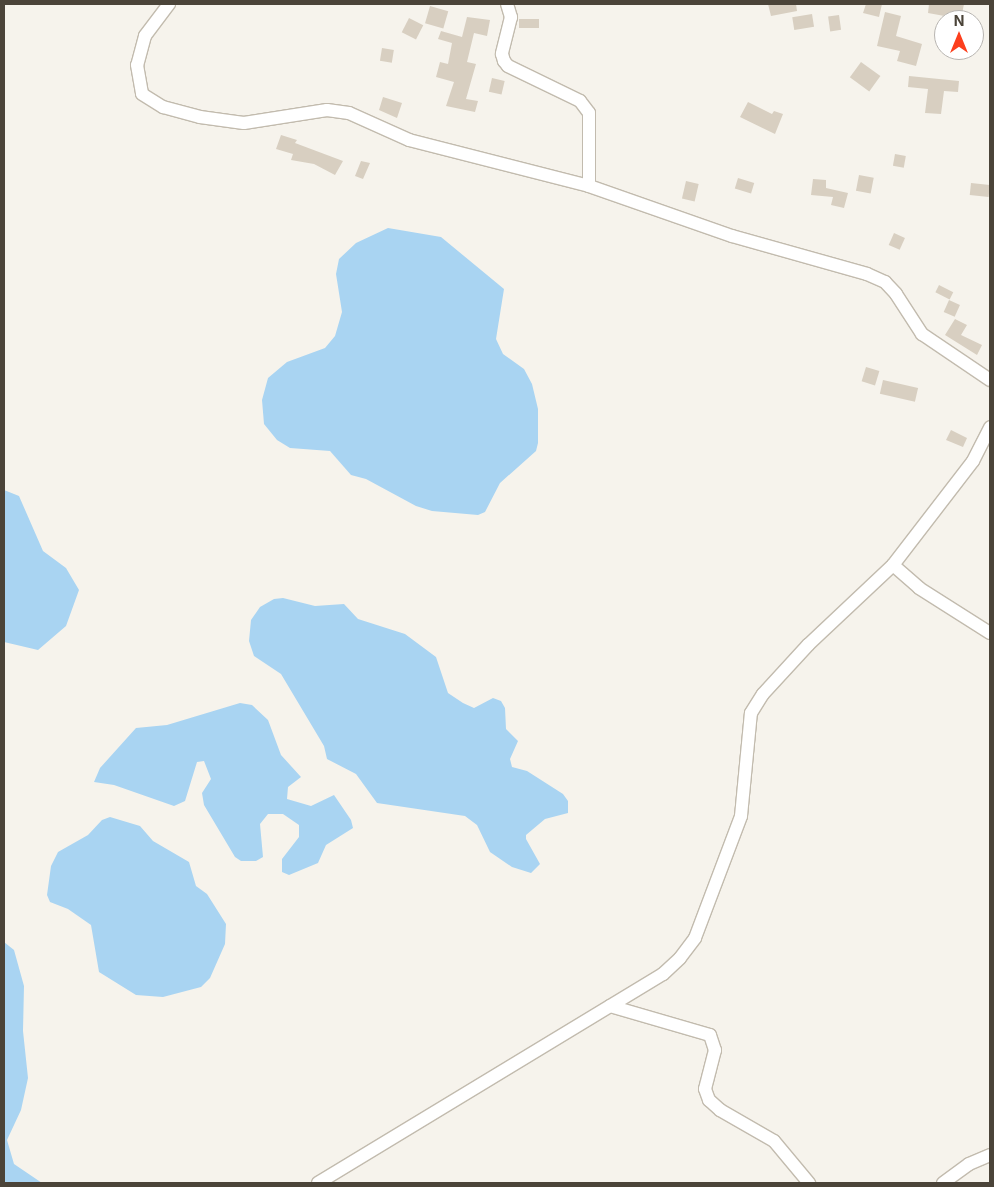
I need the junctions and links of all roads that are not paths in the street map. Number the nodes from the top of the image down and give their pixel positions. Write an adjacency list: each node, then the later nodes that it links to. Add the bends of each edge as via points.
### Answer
1 (169, 4): 3 (street, via 145,36 137,65 142,94 163,107 200,117 244,123 336,110 368,120 409,140)
2 (507, 4): 3 (street, via 510,17 502,54 508,66 580,101 589,113)
3 (589, 186): 4 (street, via 732,236 885,282 922,334)
4 (990, 380)
5 (990, 427): 6 (street, via 973,461)
6 (893, 564): 7 (street, via 919,588); 8 (street, via 808,645 763,694 751,713 741,816 694,938 663,974)
7 (990, 633)
8 (610, 1006): 10 (street); 11 (street, via 710,1035 715,1050 705,1089 709,1100 720,1110 774,1141)
9 (990, 1155): 12 (street, via 969,1164)
10 (318, 1183)
11 (809, 1183)
12 (943, 1183)

